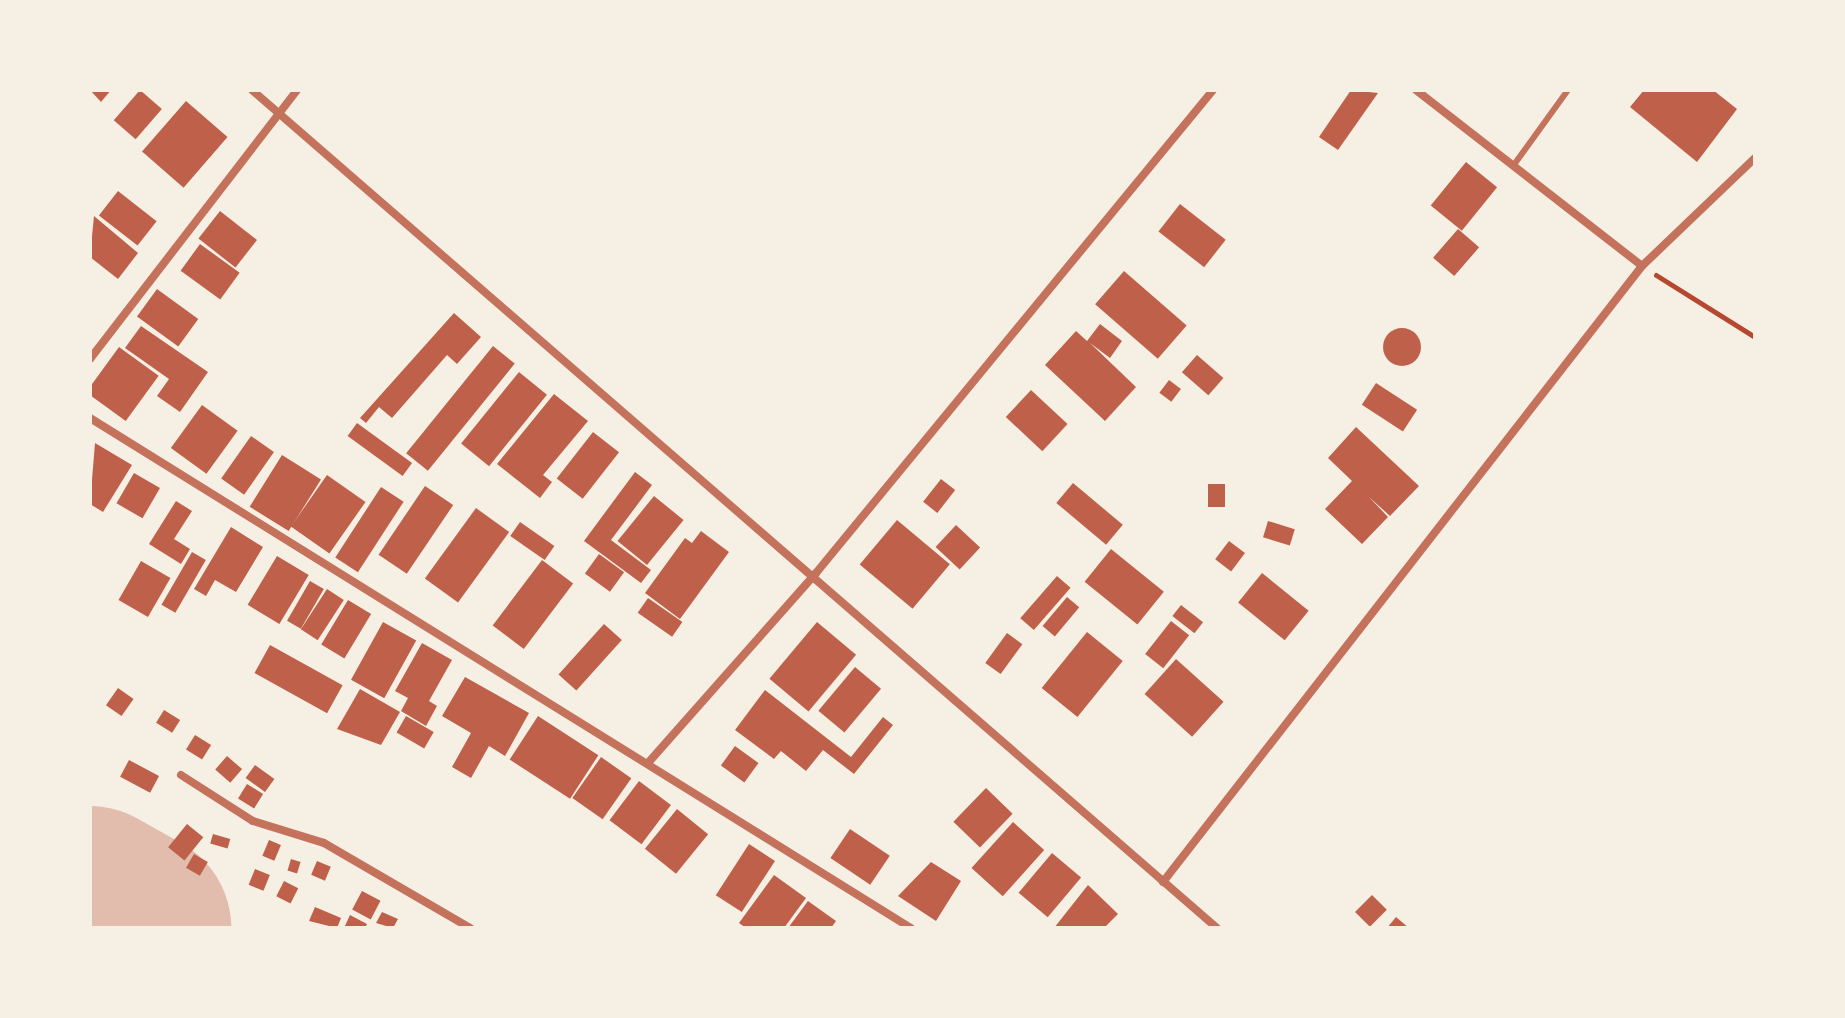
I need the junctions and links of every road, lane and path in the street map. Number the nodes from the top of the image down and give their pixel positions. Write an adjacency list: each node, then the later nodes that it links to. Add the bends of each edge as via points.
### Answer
1 (252, 90): 6 (street)
2 (297, 90): 6 (street)
3 (1213, 90): 13 (street)
4 (1416, 90): 8 (street)
5 (1568, 90): 8 (lane)
6 (279, 112): 11 (street); 13 (street, via 450,268)
7 (1755, 158): 9 (street)
8 (1513, 166): 9 (street)
9 (1642, 266): 10 (path); 16 (street)
10 (1755, 337)
11 (90, 359)
12 (90, 418): 14 (street)
13 (816, 573): 14 (street); 16 (street)
14 (648, 763): 18 (street)
15 (181, 775): 17 (street, via 253,821 324,843)
16 (1163, 882): 19 (street)
17 (470, 928)
18 (911, 928)
19 (1217, 928)

